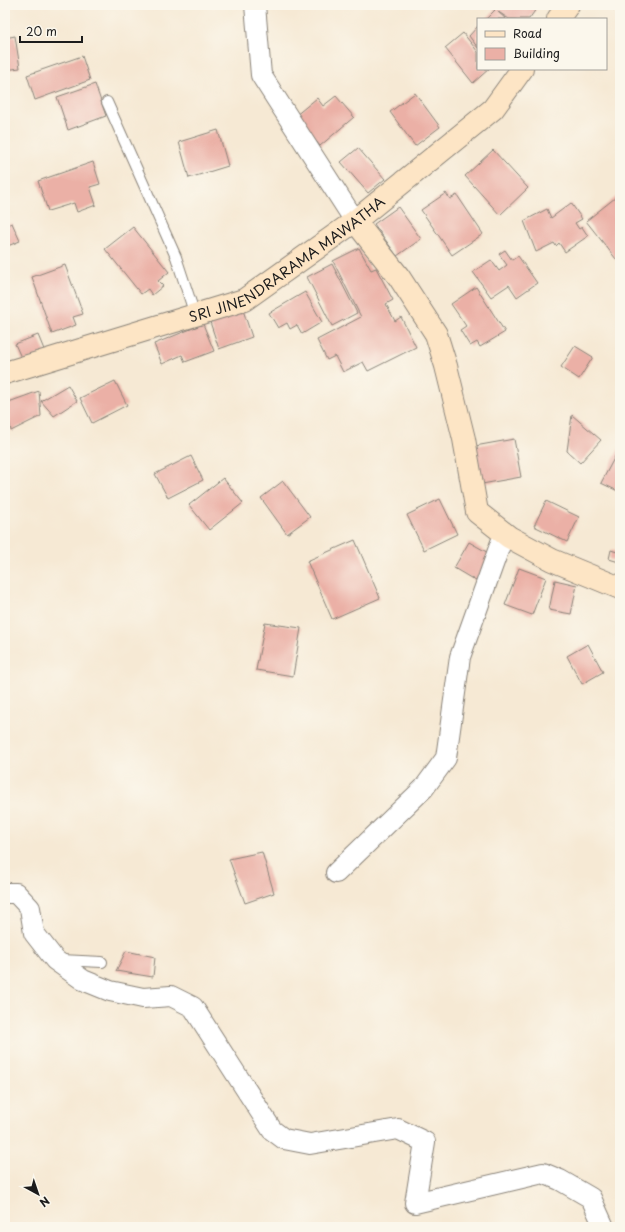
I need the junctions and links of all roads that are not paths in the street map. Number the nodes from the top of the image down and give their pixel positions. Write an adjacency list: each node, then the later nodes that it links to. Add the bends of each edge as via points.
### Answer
1 (255, 5): 6 (street, via 261,75)
2 (568, 5): 3 (main road)
3 (559, 18)
4 (521, 70): 6 (main road, SRI JINENDRARAMA MAWATHA, via 493,109)
5 (107, 102): 7 (lane, via 176,257)
6 (354, 221): 7 (main road, SRI JINENDRARAMA MAWATHA, via 244,300); 9 (main road, via 399,277 436,334 464,440 477,512)
7 (195, 315): 8 (main road, SRI JINENDRARAMA MAWATHA)
8 (5, 373)
9 (504, 534): 10 (main road, via 552,560); 11 (street, via 460,657 446,758 424,788)
10 (620, 588)
11 (336, 873)
12 (5, 893): 13 (street, via 16,893 30,908 34,933)
13 (54, 960): 14 (lane); 15 (street, via 83,980 110,991 143,998 171,996 193,1006 272,1130 284,1139 310,1144 398,1129 425,1142 415,1203 543,1173 591,1198)
14 (102, 962)
15 (604, 1227)

